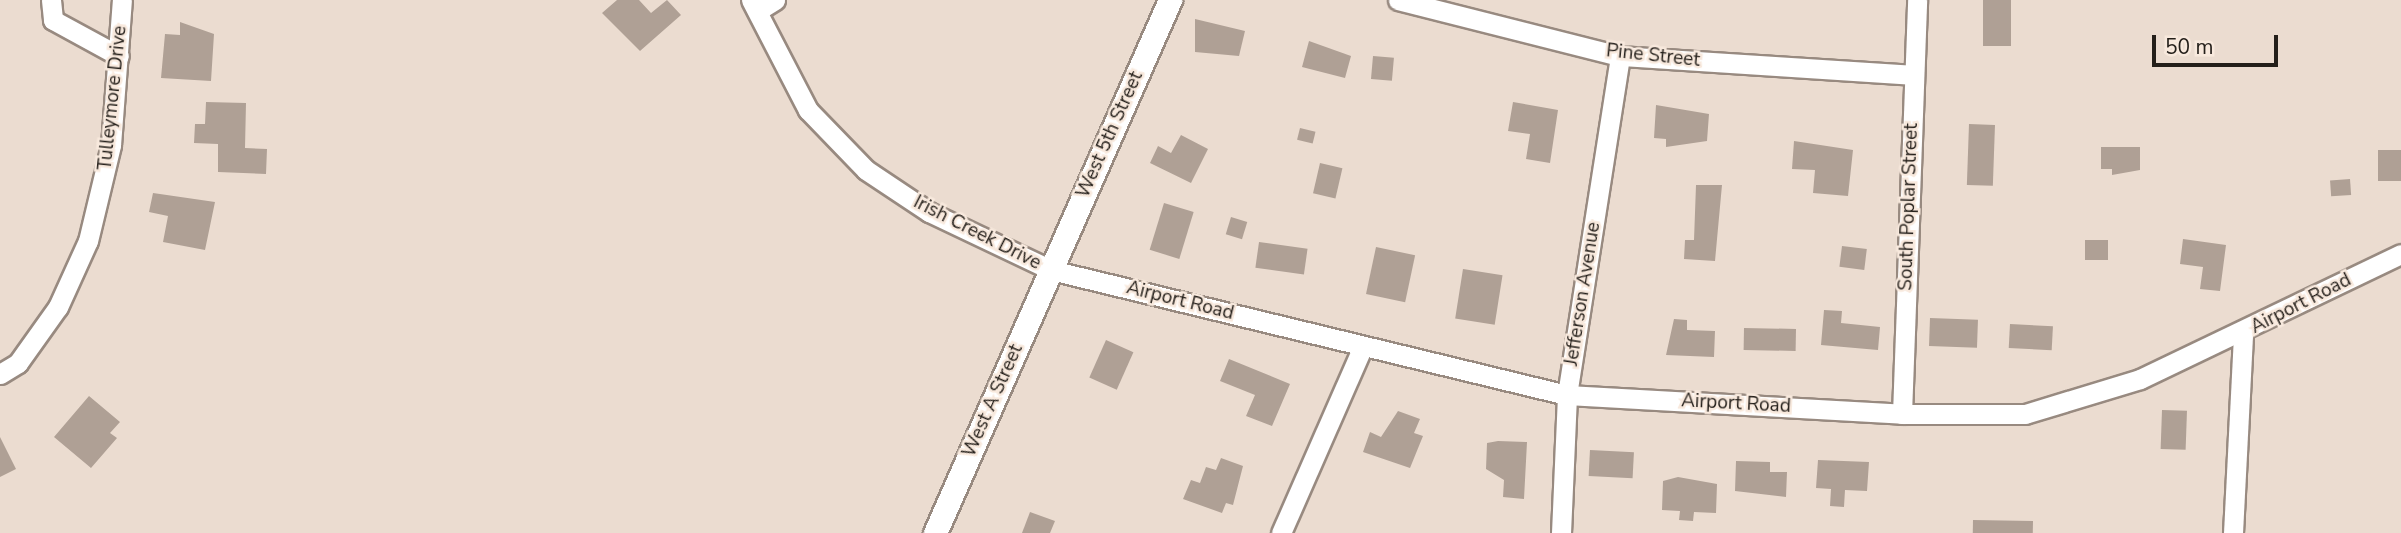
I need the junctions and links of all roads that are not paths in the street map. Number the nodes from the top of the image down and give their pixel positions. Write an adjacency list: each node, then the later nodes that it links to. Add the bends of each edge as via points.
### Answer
1 (51, 0): 7 (street, via 53,20)
2 (122, 0): 7 (street, Tulleymore Drive)
3 (1170, 0): 11 (street, West 5th Street)
4 (1398, 0): 8 (street, Pine Street)
5 (1917, 0): 9 (street, South Poplar Street)
6 (762, 4): 11 (street, Irish Creek Drive, via 808,110 866,170 929,212)
7 (119, 56): 14 (street, Tulleymore Drive, via 111,145 88,241 58,307 18,363)
8 (1620, 56): 9 (street, Pine Street); 15 (street, Jefferson Avenue)
9 (1913, 75): 16 (street, South Poplar Street)
10 (2401, 254): 12 (street, Airport Road)
11 (1051, 270): 13 (street, Airport Road); 17 (street, West A Street)
12 (2243, 333): 16 (street, Airport Road, via 2140,379 2025,414); 20 (street)
13 (1363, 346): 15 (street, Airport Road); 18 (street)
14 (0, 374)
15 (1567, 395): 16 (street, Airport Road); 19 (street, Jefferson Avenue)
16 (1902, 414)
17 (935, 533)
18 (1281, 533)
19 (1561, 533)
20 (2233, 533)

